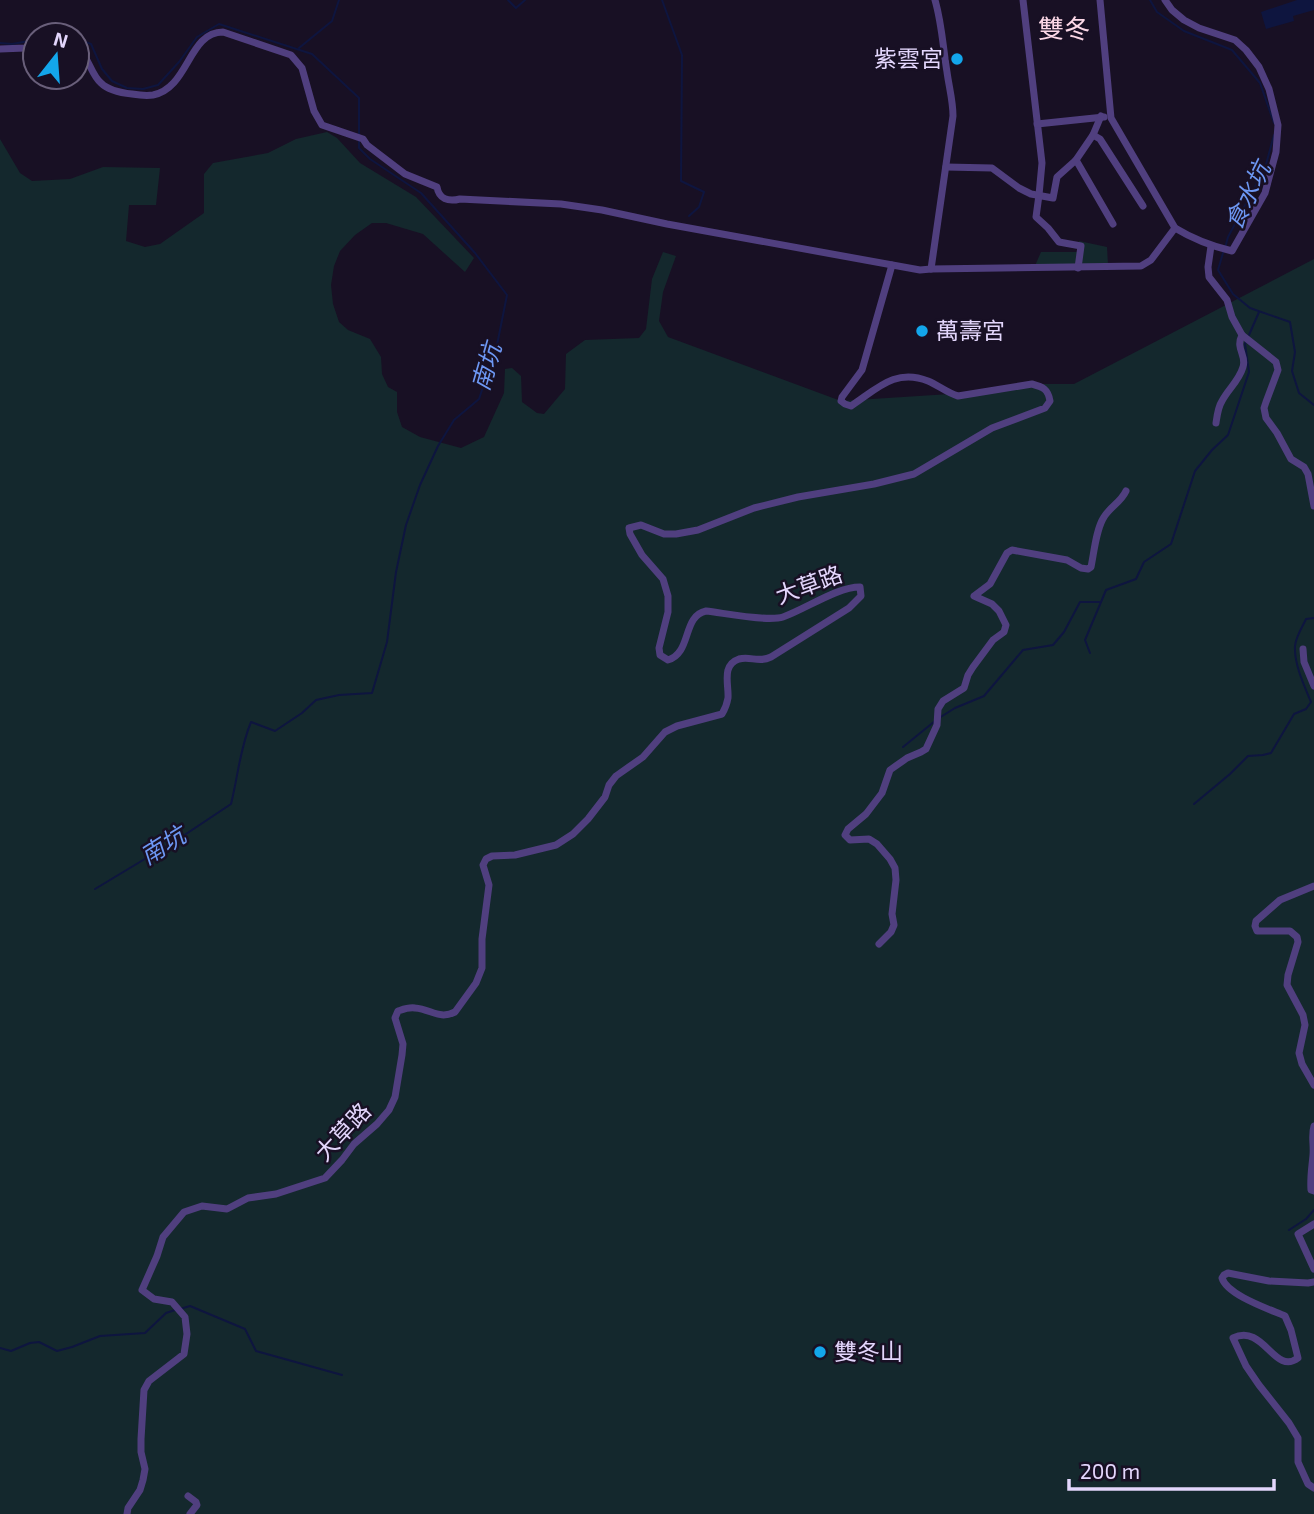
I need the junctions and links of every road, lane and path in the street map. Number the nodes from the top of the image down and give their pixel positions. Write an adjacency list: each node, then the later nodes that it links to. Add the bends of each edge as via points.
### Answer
1 (935, 0): 13 (street, via 953,108)
2 (1023, 0): 10 (street)
3 (1100, 0): 9 (street)
4 (1165, 0): 18 (street, via 1184,20 1235,40 1246,50 1269,89 1278,125 1265,193 1232,251)
5 (21, 48): 6 (street)
6 (0, 49)
7 (91, 66): 19 (street, via 100,83 125,94 154,95 167,90 206,37 223,32 291,55 302,68 322,125 363,139 405,174 437,187 444,199 602,210)
8 (1101, 116): 9 (street); 10 (street); 11 (street)
9 (1111, 118): 17 (street)
10 (1037, 124): 14 (street, via 1042,163)
11 (1093, 135): 12 (street); 15 (street)
12 (1076, 160): 14 (street, via 1057,177 1053,198); 16 (street)
13 (946, 167): 14 (street, via 992,168 1019,188); 21 (street)
14 (1039, 195): 20 (street, via 1036,217 1059,242 1082,246)
15 (1143, 206)
16 (1113, 224)
17 (1175, 228): 18 (street); 20 (street, via 1142,266)
18 (1211, 246): 22 (street, via 1209,277 1227,300)
19 (892, 265): 21 (street); 40 (street, 大草路, via 862,370 841,401 851,406 894,378 918,378 958,396 1032,384 1042,386 1050,401 1045,408 992,428 914,474 754,508 698,530 664,534 641,525 629,528 642,555 663,579 668,612 659,648 668,660 683,648 699,612 781,618 849,589 860,587 861,596 771,657 732,663 722,714 665,732 643,757 616,776 605,797 573,834 556,845 486,859 489,885 482,968 476,983 450,1014 441,1016 418,1008 398,1011 395,1018 403,1044 395,1097 389,1110 326,1178 247,1198 226,1209 202,1206 184,1212 163,1237 142,1290 154,1299 172,1302 185,1317 187,1334 184,1354 144,1390 141,1452 145,1469)
20 (1078, 268): 21 (street)
21 (931, 269)
22 (1244, 337): 23 (street, via 1239,346 1243,367 1221,402); 25 (street, via 1276,362 1276,380 1264,408 1266,418 1291,459 1308,474)
23 (1216, 422)
24 (1126, 491): 29 (street, via 1101,521 1091,567 1012,550 990,584 974,596 999,611 1006,625 1004,632 993,639 964,688 943,701 926,748 890,770 882,793 845,835 877,844 895,868 894,925)
25 (1314, 506)
26 (1303, 649): 27 (street)
27 (1314, 686)
28 (1314, 886): 30 (street, via 1280,900 1255,926 1257,931 1290,931 1297,937 1287,985 1305,1025 1299,1053)
29 (879, 944)
30 (1302, 1064): 31 (street); 32 (street)
31 (1314, 1071)
32 (1314, 1085)
33 (1314, 1126): 34 (street, via 1310,1172)
34 (1314, 1191)
35 (1314, 1224): 36 (street, via 1298,1234)
36 (1314, 1269)
37 (1314, 1282): 38 (street, via 1269,1281 1228,1273 1222,1278 1235,1293 1285,1316 1292,1330 1298,1357 1290,1362 1249,1335 1233,1338 1246,1366 1298,1438 1298,1462)
38 (1314, 1488)
39 (188, 1496): 41 (street, via 197,1505)
40 (127, 1514)
41 (190, 1514)

